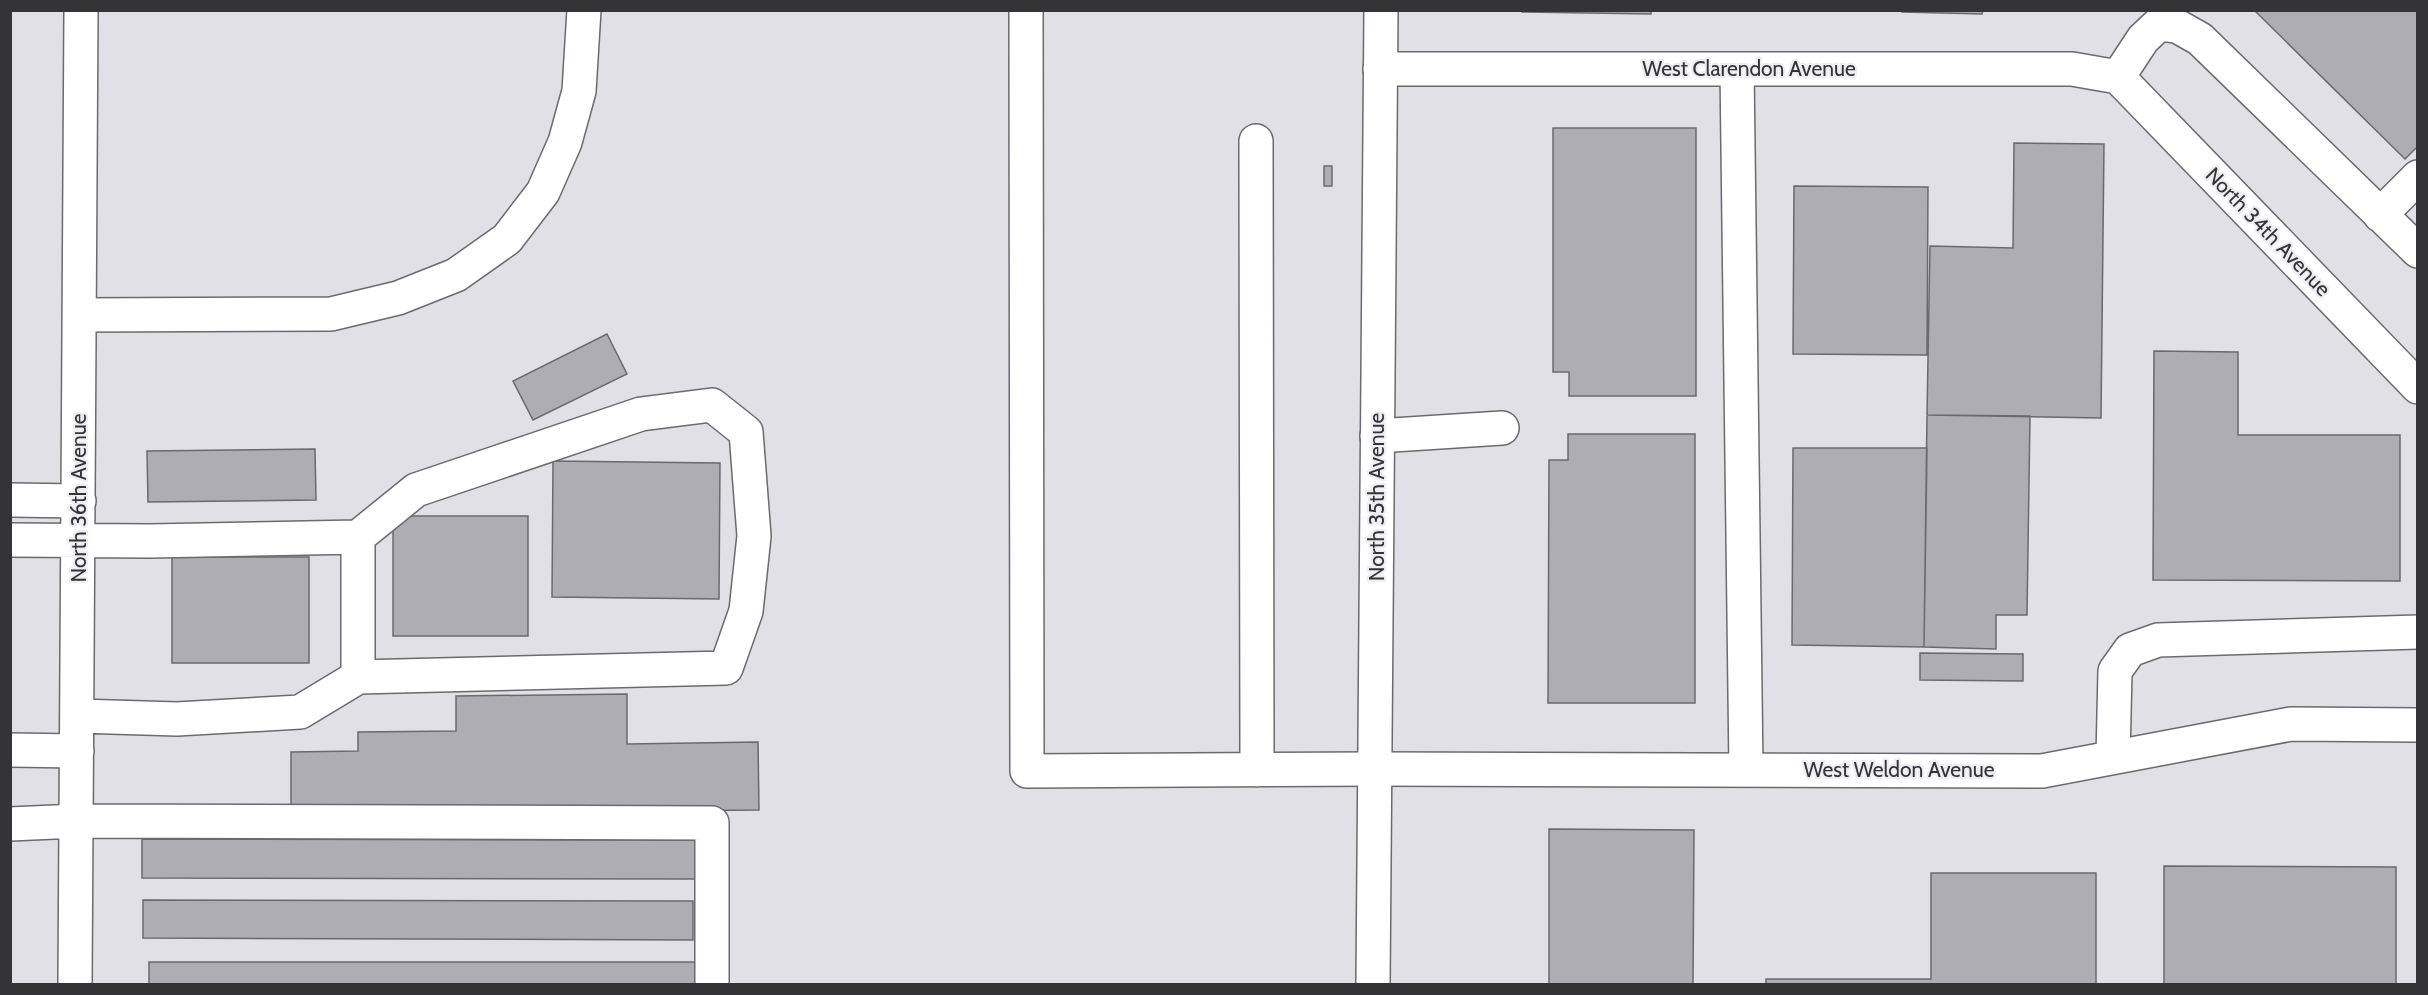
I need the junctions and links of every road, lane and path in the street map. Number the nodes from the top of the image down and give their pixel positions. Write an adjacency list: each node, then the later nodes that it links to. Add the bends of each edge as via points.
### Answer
1 (81, 10): 13 (street, North 36th Avenue)
2 (584, 10): 13 (street, via 579,92 565,142 543,192 507,239 456,275 398,298 331,314)
3 (1026, 10): 30 (street, West Weldon Avenue, via 1027,771)
4 (1381, 10): 6 (street, North 35th Avenue)
5 (2161, 17): 8 (street); 11 (street, via 2200,39)
6 (1380, 69): 7 (street, West Clarendon Avenue); 16 (street, North 35th Avenue)
7 (1737, 69): 8 (street, West Clarendon Avenue, via 2072,69); 31 (street)
8 (2118, 77): 14 (street, North 34th Avenue)
9 (1256, 141): 30 (street)
10 (2418, 177): 11 (street)
11 (2380, 215): 12 (street)
12 (2418, 251)
13 (80, 315): 18 (street, North 36th Avenue)
14 (2418, 387)
15 (1502, 428): 16 (street)
16 (1377, 436): 29 (street, North 35th Avenue)
17 (10, 500): 18 (street)
18 (79, 501): 21 (street, North 36th Avenue)
19 (358, 537): 21 (street); 23 (street); 23 (street, via 416,490 641,414 712,405 746,432 754,536 746,611 726,668)
20 (10, 540): 21 (street)
21 (79, 540): 24 (street, North 36th Avenue)
22 (2418, 632): 28 (street, via 2158,640 2130,650 2115,670)
23 (358, 676): 24 (street, via 300,712 177,719)
24 (78, 716): 27 (street, North 36th Avenue)
25 (2418, 725): 28 (street, West Weldon Avenue, via 2291,724)
26 (10, 750): 27 (street)
27 (77, 751): 32 (street, North 36th Avenue)
28 (2113, 757): 31 (street, West Weldon Avenue, via 2042,771)
29 (1375, 769): 30 (street, West Weldon Avenue); 31 (street, West Weldon Avenue); 36 (street, North 35th Avenue)
30 (1257, 770)
31 (1746, 770)
32 (77, 821): 33 (street); 34 (street, North 36th Avenue); 35 (street, via 712,823)
33 (10, 824)
34 (75, 984)
35 (712, 984)
36 (1373, 984)

